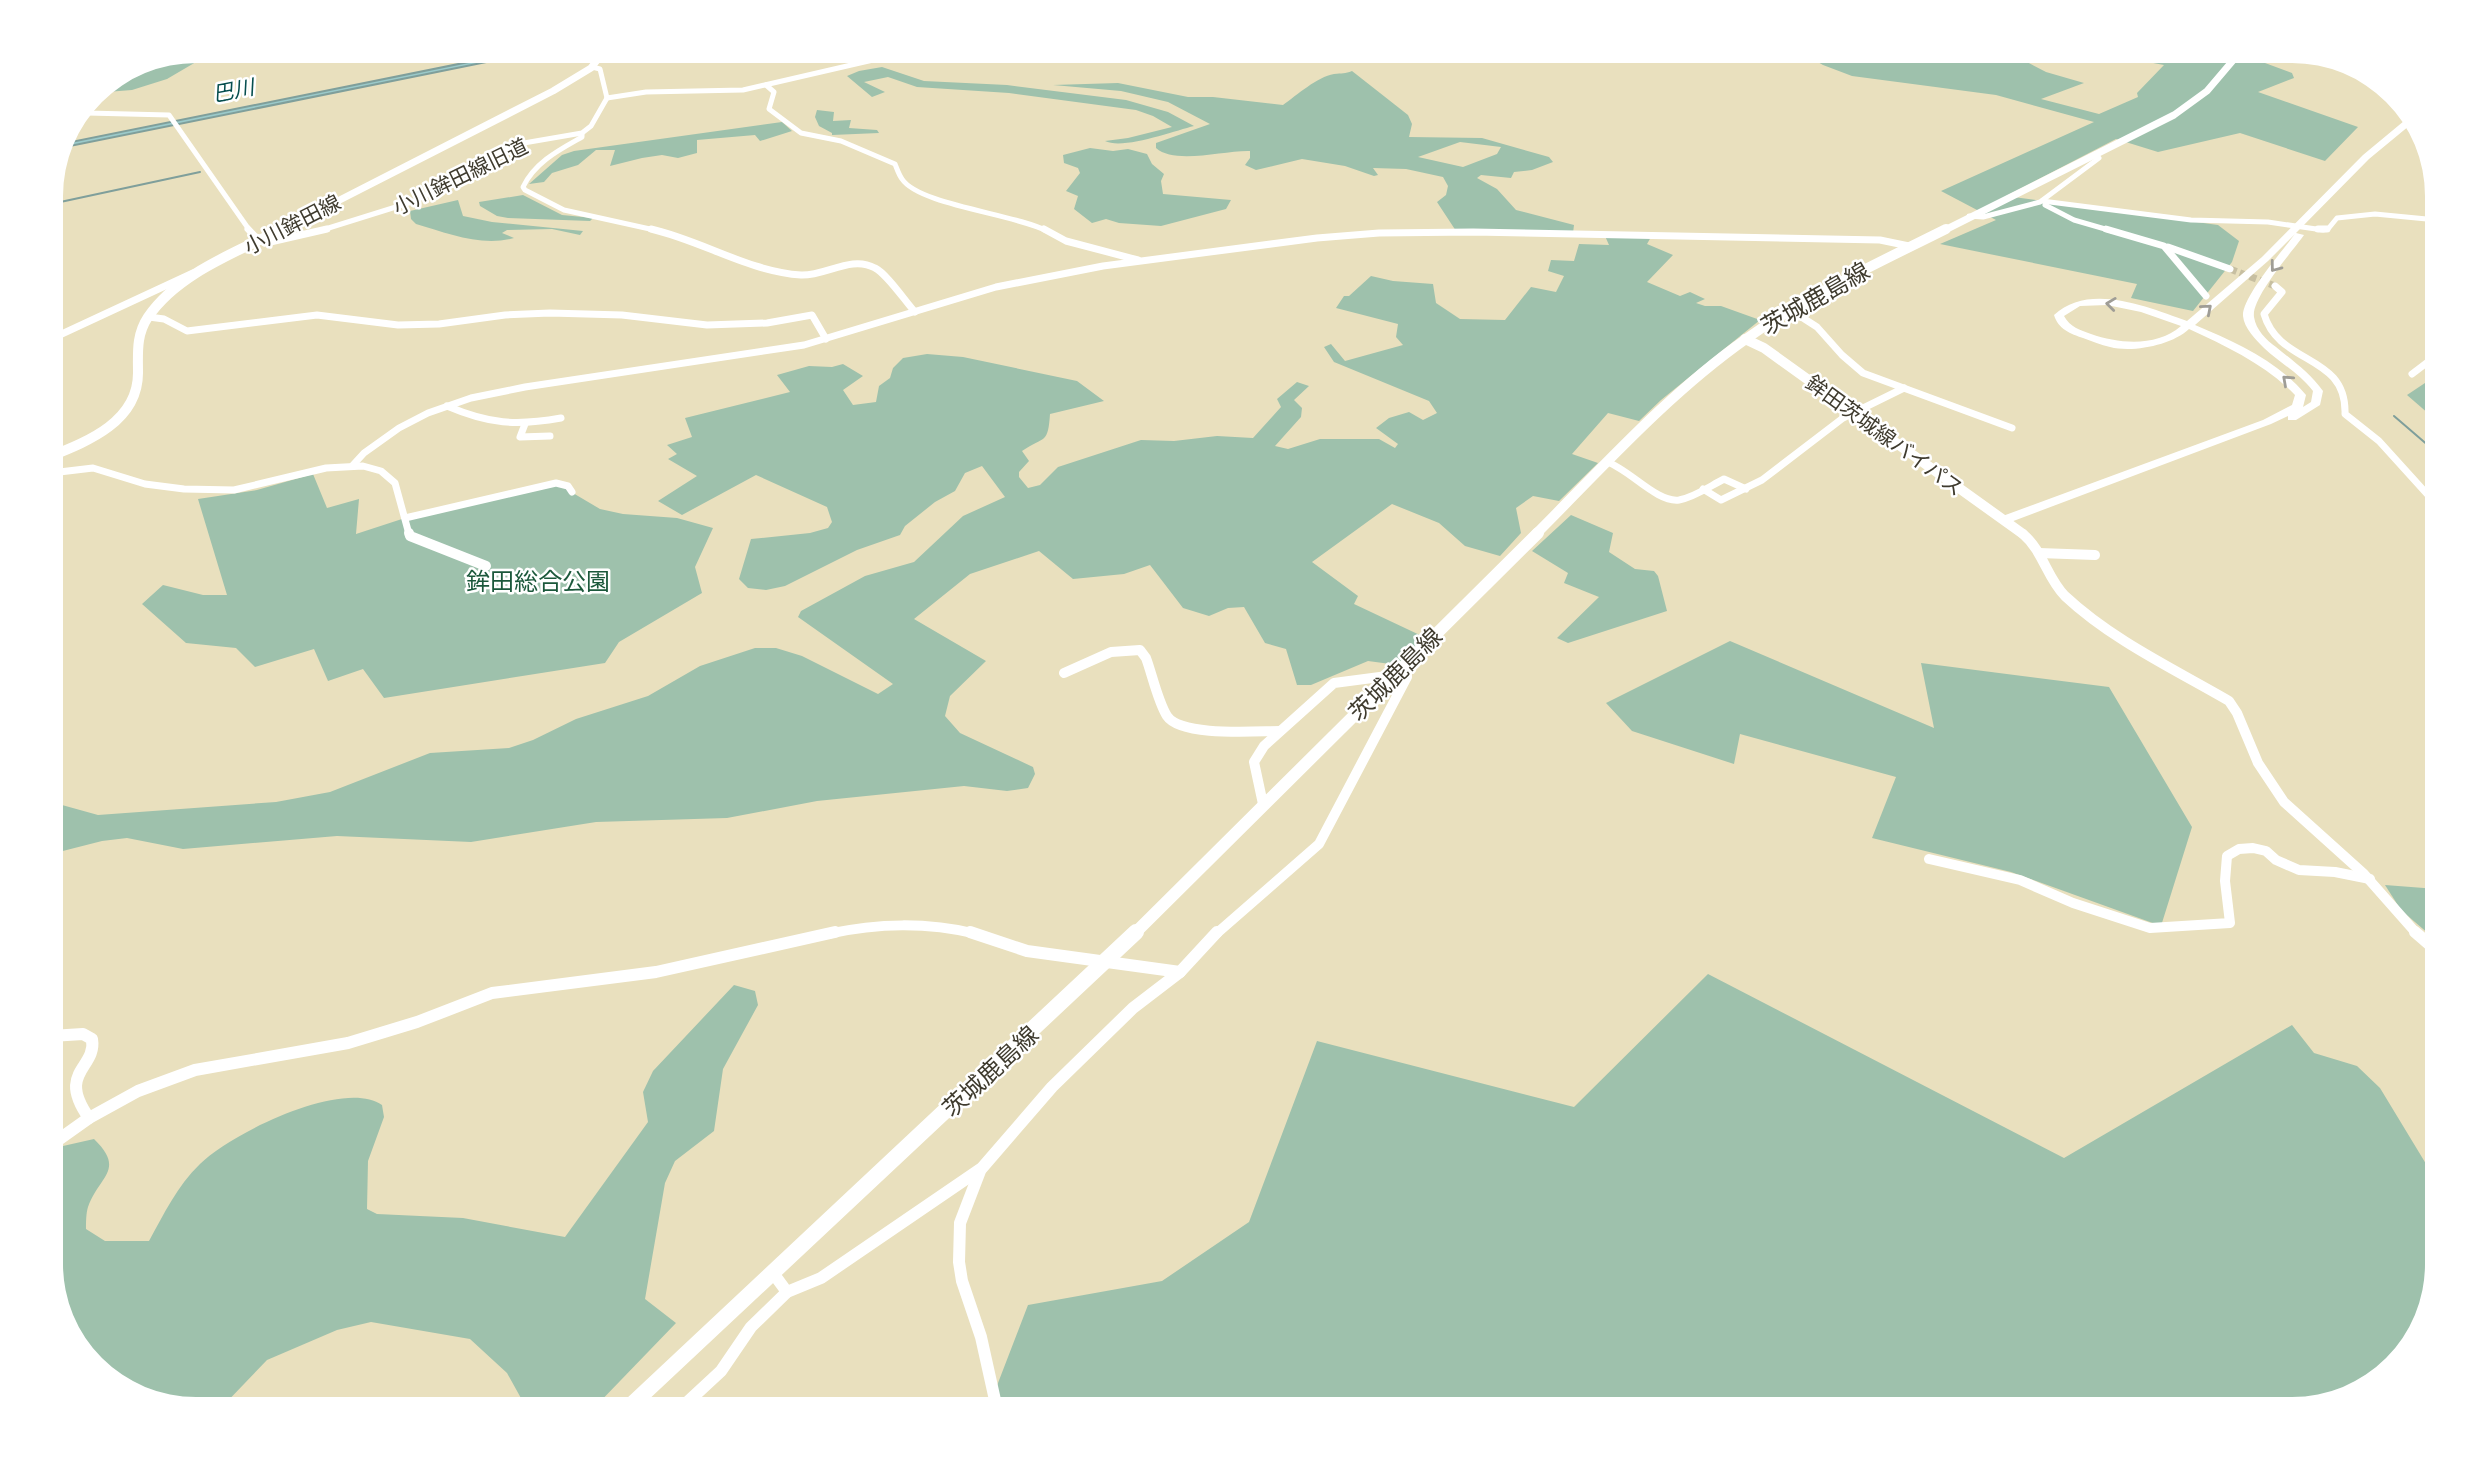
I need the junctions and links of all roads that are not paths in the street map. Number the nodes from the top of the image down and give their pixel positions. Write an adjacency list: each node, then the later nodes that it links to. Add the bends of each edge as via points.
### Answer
1 (595, 63): 4 (main road, 小川鉾田線)
2 (866, 63): 5 (street)
3 (2231, 63): 11 (main road, 茨城鹿島線, via 2195,101)
4 (592, 67): 6 (street, via 600,69); 15 (main road, 小川鉾田線, via 554,91)
5 (766, 85): 6 (street); 18 (street, via 775,92 769,109 787,125 895,164 912,189 961,207 1032,223 1066,241)
6 (607, 98): 10 (street, via 591,127)
7 (92, 113): 15 (street, via 166,114 172,118)
8 (2405, 126): 29 (highway, one-way to 8, via 2265,260 2365,157)
9 (2406, 127): 45 (highway, one-way to 45, via 2316,212 2253,299 2248,315 2258,335 2306,375 2318,391 2316,403 2276,427)
10 (582, 133): 15 (street, 小川鉾田線旧道, via 518,144 427,196 389,211 286,239); 24 (street, via 582,138 556,151 526,178 525,190 564,210 677,235 741,263 776,272 805,275 855,263 876,268)
11 (2095, 154): 12 (street, via 2099,158); 13 (main road, 茨城鹿島線)
12 (2041, 202): 13 (street, via 1983,217); 14 (street, via 2323,230 2337,218 2351,215); 17 (street, via 2074,220)
13 (1969, 216): 16 (main road, 茨城鹿島線)
14 (2425, 218)
15 (259, 241): 19 (main road, 小川鉾田線)
16 (1909, 246): 18 (street, via 1880,240 1812,238 1378,233); 23 (main road, 茨城鹿島線)
17 (2164, 246): 20 (street); 22 (street)
18 (1142, 261): 24 (street, via 1031,278)
19 (206, 269): 25 (main road, 小川鉾田線, via 170,294); 30 (street)
20 (2230, 269)
21 (2275, 286): 51 (street, via 2281,292 2263,314 2270,330 2339,383 2348,401 2345,414 2379,442)
22 (2206, 296)
23 (1790, 309): 32 (main road, 茨城鹿島線); 35 (street, via 1817,327 1863,373)
24 (915, 312): 31 (street)
25 (149, 317): 31 (street, via 193,331 317,315 415,325 523,314 606,313 721,326 812,316); 42 (main road, 小川鉾田線, via 139,336 136,390 128,407 99,433)
26 (2188, 325): 45 (highway, one-way to 26, via 2267,422 2291,412 2301,402 2296,388 2280,373)
27 (2188, 325): 28 (highway, one-way to 28, via 2104,302 2076,304 2059,315 2073,331 2097,342 2127,346 2156,343)
28 (2188, 325)
29 (2188, 325)
30 (63, 333)
31 (826, 339): 36 (street, via 506,390)
32 (1745, 339): 37 (main road, 鉾田茨城線バイパス); 43 (main road, 茨城鹿島線, via 1682,389)
33 (2425, 364): 34 (street)
34 (2412, 374)
35 (1904, 388): 37 (street); 40 (street)
36 (447, 406): 39 (street, via 489,423); 44 (street, via 398,428)
37 (1854, 412): 47 (main road, 鉾田茨城線バイパス); 49 (street)
38 (561, 418): 39 (street)
39 (525, 424): 41 (street, via 520,437)
40 (2012, 428)
41 (550, 436)
42 (63, 450)
43 (1607, 462): 48 (street, via 1668,500 1683,499); 59 (main road, 茨城鹿島線)
44 (353, 465): 46 (street, via 238,490 149,485 90,468); 52 (street, via 388,476 397,486)
45 (2142, 468): 53 (highway)
46 (63, 471)
47 (1954, 484): 53 (main road, 鉾田茨城線バイパス)
48 (1703, 489): 49 (street, via 1726,478); 49 (street, via 1721,500)
49 (1746, 489)
50 (572, 492): 52 (street, via 556,483)
51 (2425, 492)
52 (405, 518): 57 (street, via 410,536 418,541)
53 (2004, 520): 54 (main road, 鉾田茨城線バイパス)
54 (2023, 534): 55 (street)
55 (2039, 553): 56 (street); 63 (street, via 2062,593 2087,615 2229,701 2241,715 2253,753 2277,793)
56 (2095, 555)
57 (486, 566)
58 (1064, 673): 60 (street, via 1109,653 1140,650 1167,717 1174,723 1229,731)
59 (1396, 674): 60 (street, via 1335,683); 61 (main road, 茨城鹿島線); 66 (street, via 1407,677 1319,844 1227,922)
60 (1280, 731): 61 (street, via 1254,762)
61 (1263, 804): 65 (main road, 茨城鹿島線)
62 (1929, 859): 63 (street, via 2020,880 2150,928 2229,925 2227,856 2239,849 2266,851 2299,870)
63 (2370, 880): 64 (street)
64 (2425, 942)
65 (1107, 961): 66 (street); 68 (street, via 1027,951 937,925 864,926 656,972 492,993 348,1043 170,1077); 71 (main road, 茨城鹿島線)
66 (1180, 972): 70 (street, via 1133,1008 1052,1087)
67 (63, 1035): 68 (street, via 83,1034 92,1039 75,1090 76,1102)
68 (89, 1118): 69 (street)
69 (63, 1136)
70 (982, 1168): 72 (street, via 821,1278); 75 (street, via 960,1223 960,1262)
71 (774, 1273): 72 (street); 73 (main road, 茨城鹿島線)
72 (787, 1292): 74 (street, via 751,1327 721,1371)
73 (640, 1397)
74 (693, 1397)
75 (995, 1397)

